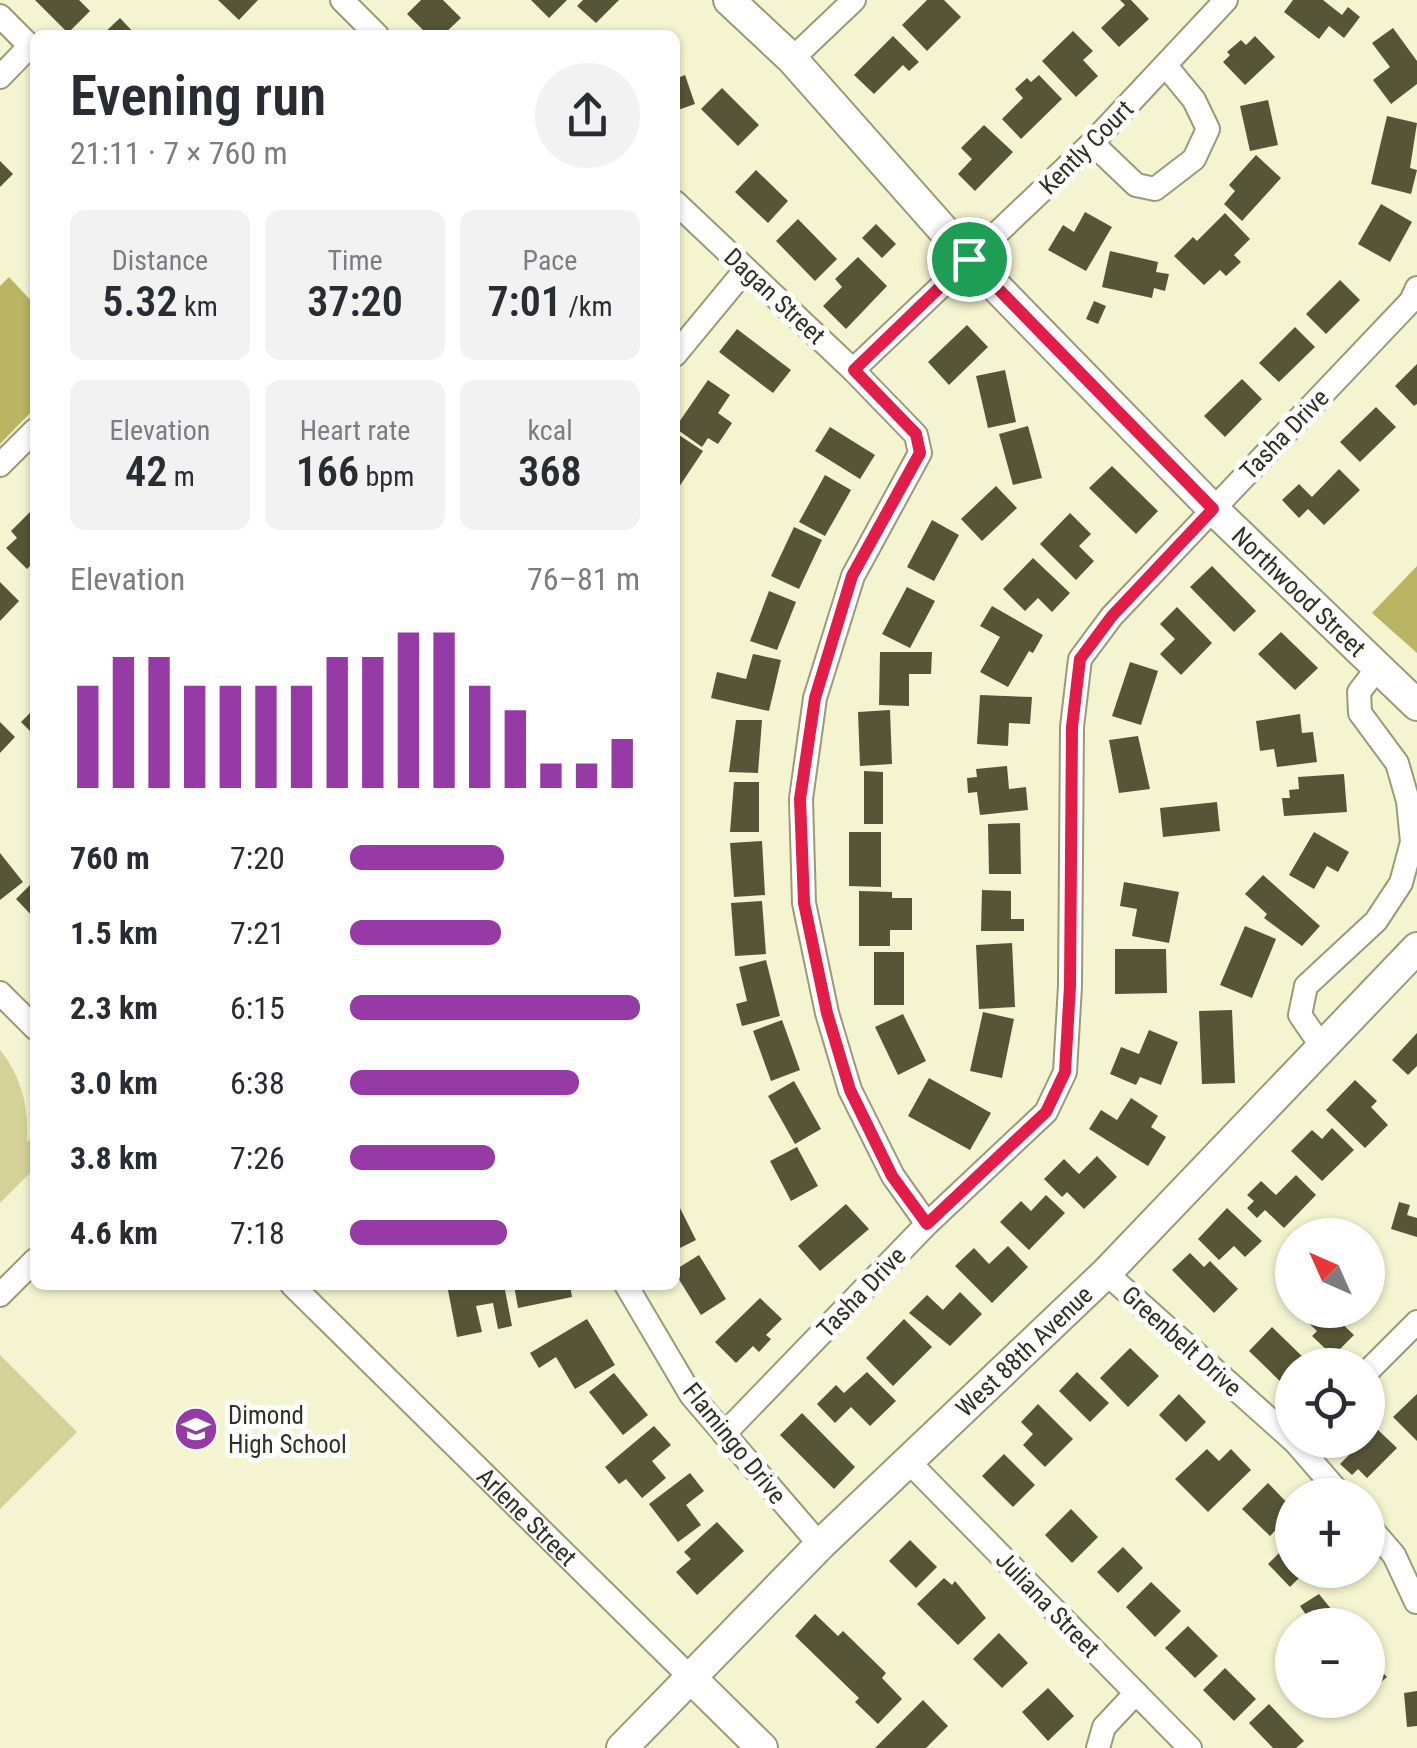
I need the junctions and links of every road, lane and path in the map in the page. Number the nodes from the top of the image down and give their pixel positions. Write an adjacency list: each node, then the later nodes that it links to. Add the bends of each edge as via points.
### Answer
1 (342, 0): 6 (street)
2 (729, 0): 9 (street, Northwood Street)
3 (854, 0): 9 (street)
4 (1226, 0): 10 (street, Kently Court)
5 (0, 16): 7 (street)
6 (371, 30)
7 (30, 45)
8 (30, 51): 11 (street)
9 (792, 59): 14 (street, Northwood Street)
10 (1166, 66): 12 (street, Kently Court); 12 (street, via 1208,129 1194,160 1154,190 1136,185)
11 (0, 78)
12 (1092, 143): 14 (street, Kently Court)
13 (680, 207): 15 (street, Dagan Street)
14 (969, 259): 18 (street, Kently Court); 21 (street, Northwood Street)
15 (746, 268): 17 (street); 18 (street, Dagan Street)
16 (1417, 288): 21 (street, Tasha Drive)
17 (680, 349)
18 (854, 370): 28 (street, Dagan Street, via 916,434 920,453 852,576 815,698 800,799 804,903 850,1090 892,1176)
19 (30, 435): 20 (street)
20 (0, 464)
21 (1213, 509): 22 (street, Northwood Street); 28 (street, Tasha Drive, via 1080,659 1072,727 1065,1072 1046,1112)
22 (1378, 666): 23 (street, Northwood Street); 27 (street, via 1359,692 1360,713 1397,763 1412,842 1402,883 1376,921 1306,986 1300,1015)
23 (1417, 705)
24 (1417, 948): 27 (street, West 88th Avenue)
25 (0, 993): 26 (street)
26 (30, 1023)
27 (1322, 1047): 30 (street, West 88th Avenue)
28 (927, 1224): 37 (street, Tasha Drive)
29 (30, 1265): 33 (street)
30 (1106, 1273): 36 (street, Greenbelt Drive); 39 (street, West 88th Avenue)
31 (297, 1290): 44 (street, Arlene Street)
32 (629, 1290): 37 (street, Flamingo Drive, via 692,1395)
33 (0, 1295)
34 (1417, 1322): 35 (street)
35 (1385, 1354)
36 (1275, 1422)
37 (724, 1434): 41 (street, Flamingo Drive)
38 (1310, 1458): 40 (street, Greenbelt Drive)
39 (907, 1460): 41 (street, West 88th Avenue); 45 (street, Juliana Street)
40 (1327, 1478)
41 (820, 1545): 44 (street, West 88th Avenue)
42 (1385, 1545): 43 (street)
43 (1416, 1602)
44 (692, 1678): 46 (street, West 88th Avenue); 47 (street, Arlene Street)
45 (1136, 1694): 48 (street, via 1104,1727); 49 (street, Juliana Street)
46 (622, 1748)
47 (762, 1748)
48 (1098, 1748)
49 (1190, 1748)

